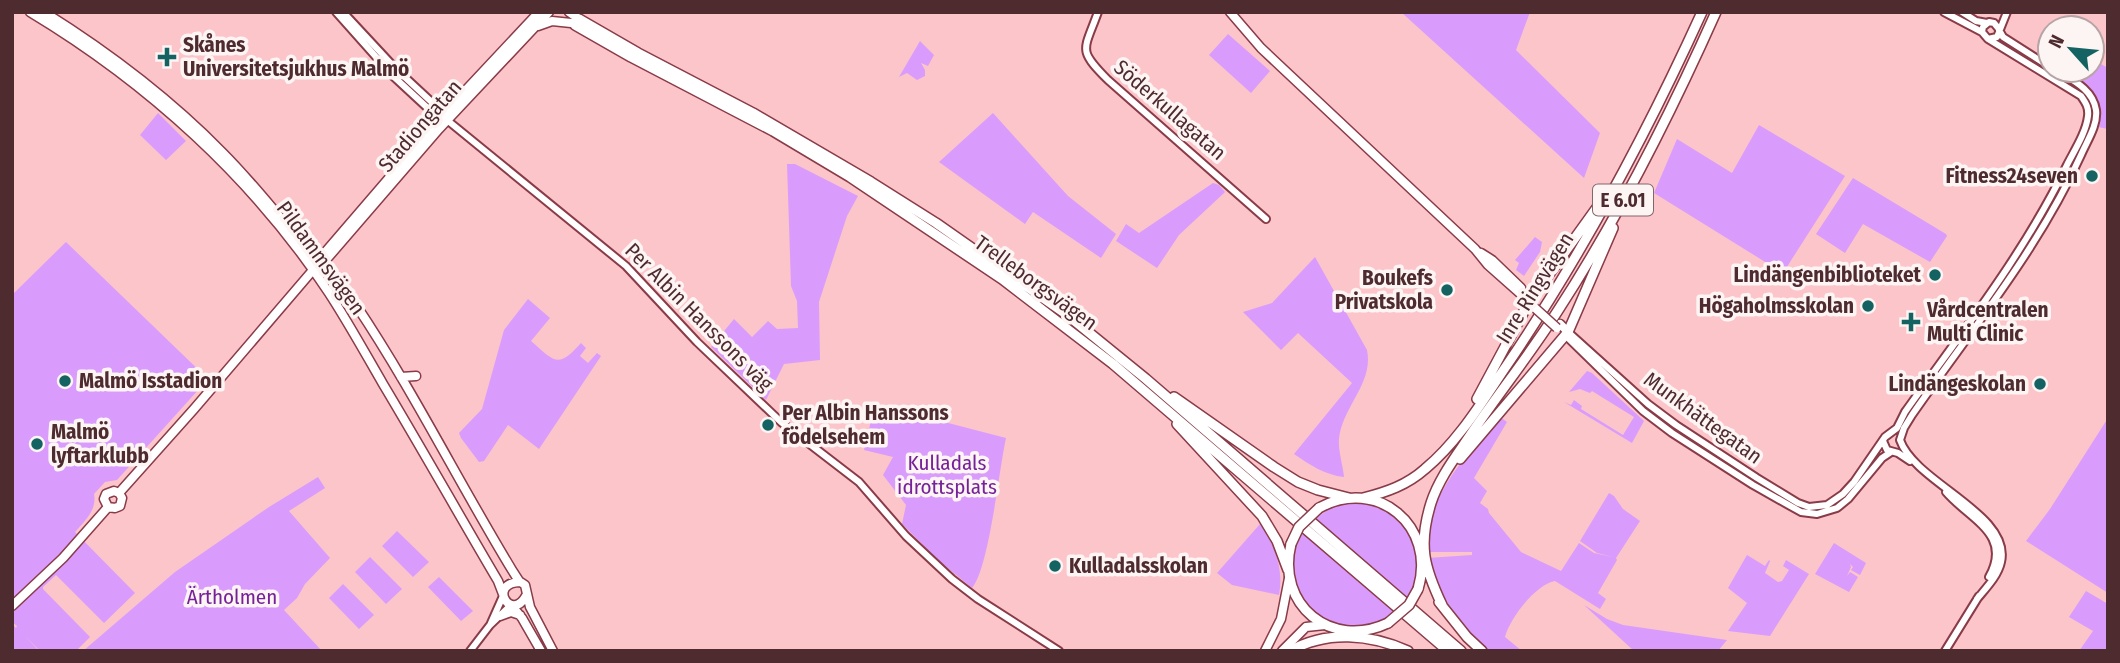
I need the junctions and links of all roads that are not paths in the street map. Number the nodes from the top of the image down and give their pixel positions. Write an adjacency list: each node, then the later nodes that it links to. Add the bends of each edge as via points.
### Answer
1 (30, 12): 32 (main road, Pildammsvägen, via 109,64 187,128 245,186)
2 (44, 12): 31 (main road, Pildammsvägen, via 113,59 222,151)
3 (335, 12): 25 (street, Per Albin Hanssons väg, via 393,76)
4 (343, 12): 25 (street, Per Albin Hanssons väg)
5 (539, 12): 25 (main road, Stadiongatan)
6 (548, 12): 19 (main road, Stadiongatan)
7 (554, 12): 17 (main road, Trelleborgsvägen)
8 (569, 12): 17 (main road, Trelleborgsvägen)
9 (1098, 12): 29 (street, Söderkullagatan, via 1086,49 1089,61)
10 (1230, 12): 34 (main road, via 1261,48)
11 (1702, 12): 27 (highway, Inre Ringvägen / E 6.01)
12 (1716, 12): 28 (highway, Inre Ringvägen / E 6.01)
13 (1944, 12): 21 (street)
14 (1962, 12): 18 (street)
15 (2007, 12): 20 (street)
16 (1995, 13): 18 (street)
17 (575, 20): 19 (main road, via 552,21); 38 (highway, Trelleborgsvägen, via 789,133 915,209 1066,314); 39 (highway, Trelleborgsvägen, via 631,57 773,131 870,189 1002,279)
18 (1988, 22): 20 (street); 21 (street)
19 (532, 29): 25 (main road, Stadiongatan)
20 (1999, 30): 22 (street, via 1995,38); 23 (street)
21 (1982, 32): 22 (street)
22 (1988, 39): 26 (street, via 2076,92 2088,110)
23 (2036, 57)
24 (2078, 84): 26 (street, via 2091,97 2096,114)
25 (444, 118): 30 (main road, Stadiongatan); 31 (main road, Stadiongatan); 68 (street, Per Albin Hanssons väg, via 626,266 697,342 781,422 859,482 952,579)
26 (2089, 128): 40 (street, Munkhättegatan, via 2009,267); 42 (street, Munkhättegatan, via 2073,173 2027,253 1912,415)
27 (1636, 150): 34 (highway); 45 (highway, Inre Ringvägen / E 6.01, via 1531,330 1456,436)
28 (1643, 164): 35 (highway); 48 (highway, Inre Ringvägen / E 6.01, via 1564,301 1460,451)
29 (1266, 219)
30 (329, 257): 31 (main road, Stadiongatan); 33 (main road)
31 (319, 262): 32 (main road, Stadiongatan); 33 (main road, Pildammsvägen)
32 (312, 270): 46 (main road, Stadiongatan); 54 (main road, Pildammsvägen, via 429,460)
33 (331, 274): 37 (main road, Pildammsvägen)
34 (1534, 303): 35 (main road, bridge); 45 (highway, via 1474,403)
35 (1567, 333): 41 (street, Munkhättegatan, via 1676,425 1804,505 1821,507 1836,500); 43 (street, Munkhättegatan, via 1643,411 1801,512 1837,508); 48 (highway, via 1464,454)
36 (416, 376): 37 (main road)
37 (401, 377): 53 (main road, Pildammsvägen)
38 (1146, 379): 47 (highway, via 1287,476 1309,487); 73 (highway, Trelleborgsvägen)
39 (1158, 401): 52 (highway, via 1255,507 1273,534); 72 (highway, Trelleborgsvägen)
40 (1889, 435): 41 (street, Munkhättegatan); 42 (street)
41 (1883, 441): 43 (street)
42 (1900, 441): 43 (street, Munkhättegatan); 44 (street)
43 (1892, 452): 44 (street)
44 (1921, 468): 75 (street, via 1989,532 1996,545 1997,561)
45 (1419, 474): 47 (highway, Inre Ringvägen / E 6.01, via 1396,488)
46 (119, 493): 49 (main road, Stadiongatan, via 120,506); 49 (main road, Stadiongatan, via 106,494)
47 (1356, 498): 50 (highway, via 1379,502 1399,514); 52 (highway, bridge, via 1333,501 1305,520 1291,544)
48 (1432, 501): 50 (highway); 56 (highway, E 6.01, via 1424,551 1427,572)
49 (108, 507): 57 (main road, Stadiongatan)
50 (1420, 548): 51 (highway)
51 (1422, 561): 56 (highway); 63 (highway, bridge, via 1418,589 1409,605 1388,623)
52 (1289, 574): 62 (highway, via 1301,606); 69 (main road, via 1281,619)
53 (520, 582): 54 (main road, via 508,584); 55 (main road, via 526,587)
54 (503, 595): 58 (main road); 61 (street)
55 (526, 596): 58 (main road); 67 (main road)
56 (1442, 605): 74 (highway)
57 (12, 606)
58 (511, 606): 59 (street); 60 (main road)
59 (500, 616): 60 (main road, via 511,612); 61 (street)
60 (520, 616): 66 (main road)
61 (490, 625): 65 (street)
62 (1325, 625): 63 (highway); 70 (main road, via 1306,627)
63 (1361, 632): 64 (highway)
64 (1412, 650): 71 (highway, via 1337,636)
65 (470, 651)
66 (541, 651)
67 (553, 651)
68 (1059, 651)
69 (1265, 651)
70 (1282, 651)
71 (1290, 651)
72 (1448, 651)
73 (1461, 651)
74 (1482, 651)
75 (1945, 651)

